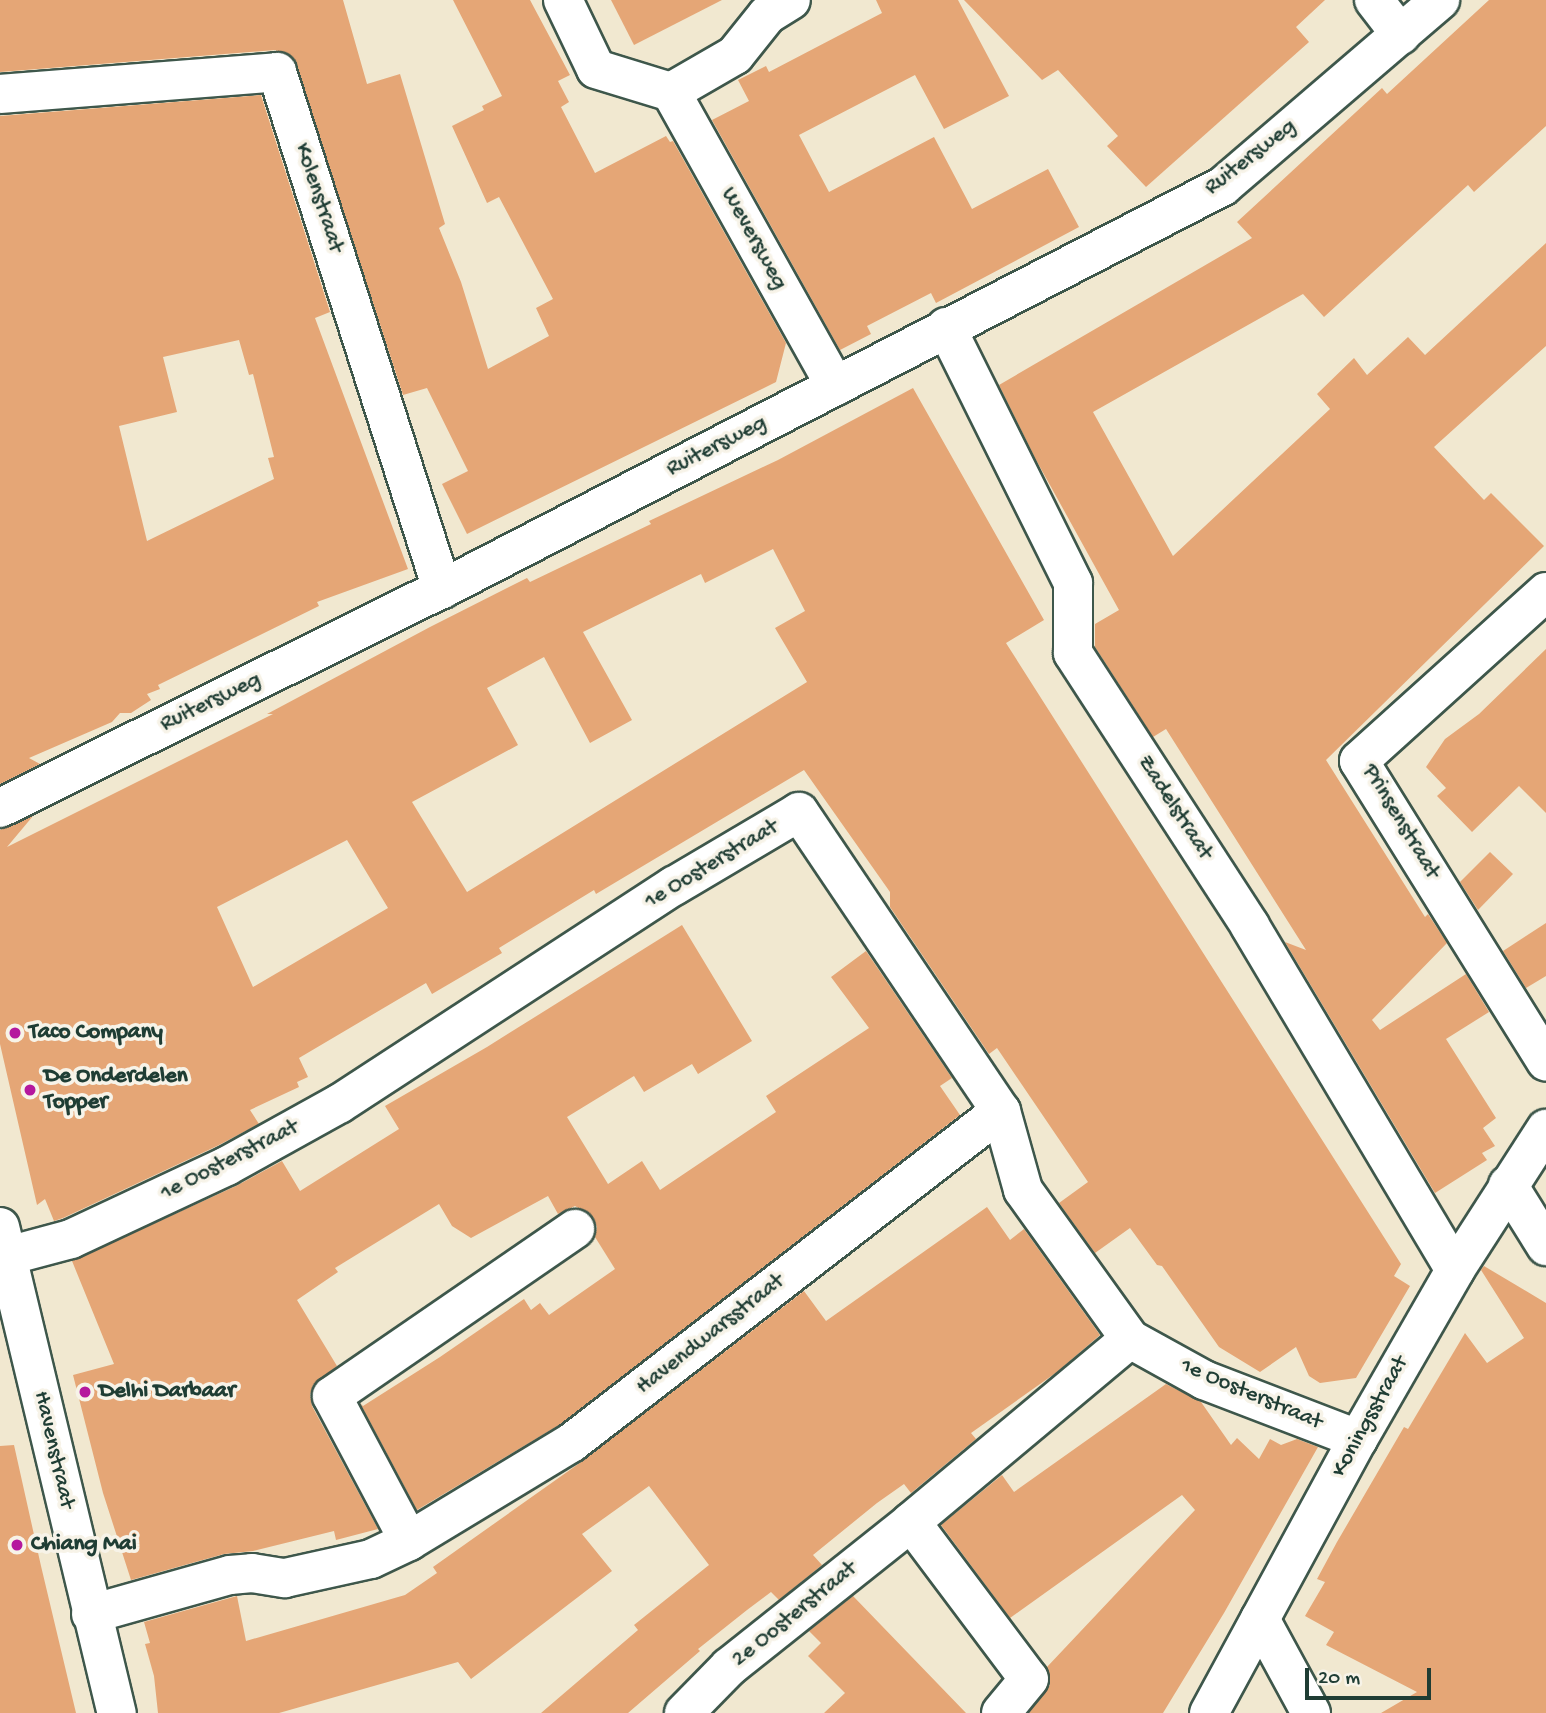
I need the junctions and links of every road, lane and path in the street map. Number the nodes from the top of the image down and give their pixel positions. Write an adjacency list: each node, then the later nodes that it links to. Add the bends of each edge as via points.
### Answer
1 (563, 0): 6 (street, via 596,69)
2 (791, 0): 6 (street, via 767,15 735,55)
3 (1374, 0): 5 (street)
4 (1440, 0): 5 (street, Ruitersweg)
5 (1401, 35): 8 (street, Ruitersweg, via 1223,187)
6 (671, 92): 9 (street, Weversweg)
7 (0, 94): 10 (street, Kolenstraat, via 278,72)
8 (946, 327): 9 (street, Ruitersweg); 20 (street, Zadelstraat, via 1073,583 1073,653 1250,926)
9 (835, 386): 10 (street, Ruitersweg)
10 (442, 589): 12 (street, Ruitersweg)
11 (1546, 592): 13 (street, Prinsenstraat, via 1359,761)
12 (0, 808)
13 (1546, 1061)
14 (1001, 1111): 19 (street, 1e Oosterstraat, via 799,812 674,886 339,1104 227,1166 71,1239); 21 (street, 1e Oosterstraat, via 1023,1190); 24 (street, Havendwarsstraat, via 571,1443)
15 (1546, 1129): 16 (street, Koningsstraat)
16 (1508, 1185): 18 (street); 20 (street, Koningsstraat)
17 (575, 1229): 24 (street, via 332,1396)
18 (1546, 1246)
19 (3, 1247): 25 (street, Havenstraat)
20 (1455, 1270): 22 (street, Koningsstraat)
21 (1130, 1339): 22 (street, 1e Oosterstraat, via 1204,1380); 23 (street, 2e Oosterstraat)
22 (1358, 1439): 26 (street, Koningsstraat)
23 (911, 1522): 28 (street, 2e Oosterstraat, via 729,1667); 29 (street, via 1029,1679)
24 (409, 1541): 25 (street, Havendwarsstraat, via 371,1559 298,1576 230,1575)
25 (91, 1614): 27 (street, Havenstraat)
26 (1260, 1619): 30 (street, Koningsstraat); 31 (street)
27 (117, 1713)
28 (684, 1713)
29 (1001, 1713)
30 (1209, 1713)
31 (1311, 1713)

